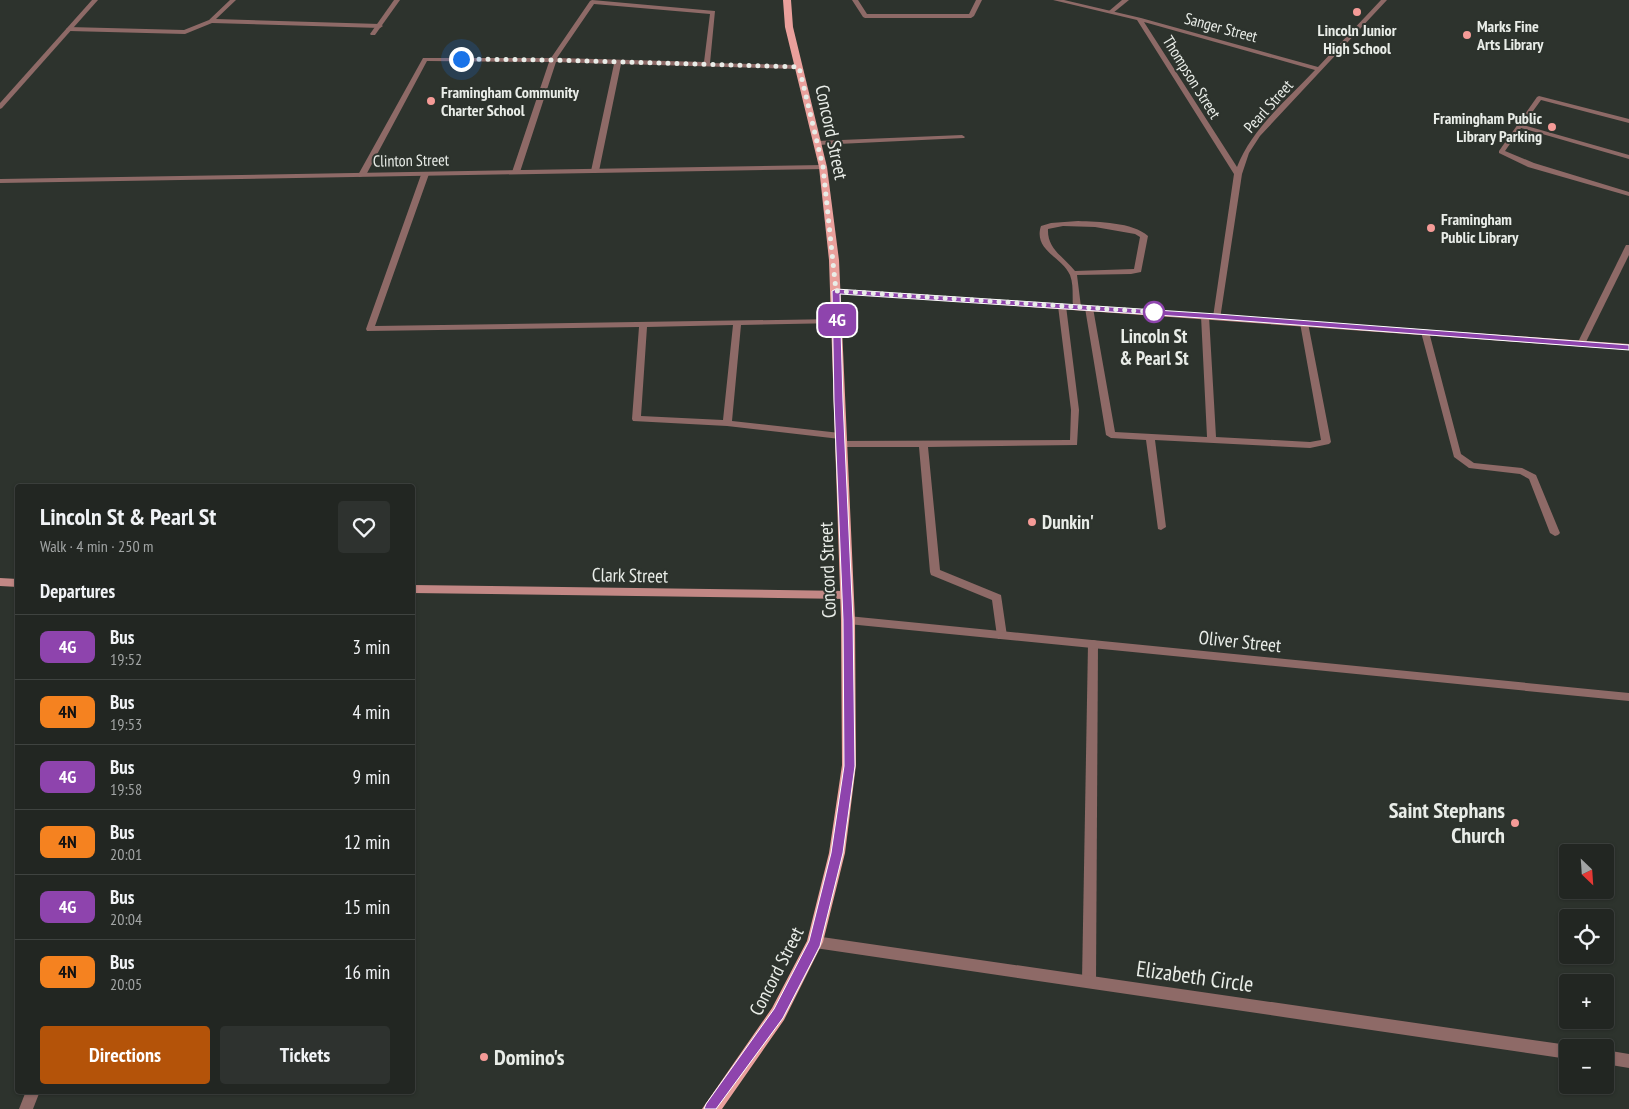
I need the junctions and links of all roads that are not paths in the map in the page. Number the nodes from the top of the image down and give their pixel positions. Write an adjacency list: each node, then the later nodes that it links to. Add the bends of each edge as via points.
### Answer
1 (95, 0): 14 (street)
2 (233, 0): 12 (street)
3 (398, 0): 13 (street)
4 (787, 0): 19 (main road, Concord Street, via 789,28)
5 (854, 0): 6 (street, via 865,16 971,16)
6 (979, 0)
7 (1056, 0): 10 (street, Sanger Street)
8 (1126, 0): 10 (street)
9 (1384, 0): 20 (street, Pearl Street)
10 (1111, 12): 11 (street, Sanger Street)
11 (1140, 19): 20 (street, Sanger Street); 31 (street, Thompson Street)
12 (211, 21): 13 (street); 14 (street, via 185,32)
13 (380, 26): 15 (street)
14 (68, 29): 21 (street)
15 (373, 34)
16 (553, 60): 17 (street); 18 (street, via 592,2 713,12); 29 (street); 32 (street, via 425,59)
17 (618, 62): 18 (street); 28 (street)
18 (708, 65): 19 (street)
19 (799, 67): 25 (main road, Concord Street)
20 (1320, 69): 31 (street, Pearl Street, via 1257,135)
21 (0, 107)
22 (1629, 121): 23 (street, via 1539,98)
23 (1520, 126): 26 (street); 34 (street, via 1501,152 1531,165)
24 (962, 136): 25 (street)
25 (818, 143): 27 (main road, Concord Street)
26 (1629, 157)
27 (823, 167): 28 (street, Clinton Street); 37 (main road, Concord Street)
28 (595, 171): 29 (street, Clinton Street)
29 (516, 172): 30 (street, Clinton Street)
30 (425, 174): 32 (street, Clinton Street); 46 (street, via 370,330)
31 (1238, 174): 42 (street, Pearl Street)
32 (362, 175): 33 (street, Clinton Street)
33 (0, 181)
34 (1629, 194)
35 (1629, 247): 48 (street)
36 (1073, 273): 36 (street, via 1049,248 1043,233 1048,225 1118,227 1144,236 1138,270); 39 (street)
37 (836, 291): 38 (street); 43 (main road, Concord Street)
38 (1062, 306): 39 (street); 54 (street, via 1075,410 1074,443)
39 (1077, 307): 40 (street)
40 (1089, 308): 41 (street); 51 (street, via 1111,435)
41 (1205, 316): 42 (street); 53 (street)
42 (1217, 316): 45 (street)
43 (837, 321): 44 (street); 52 (main road, Concord Street)
44 (736, 323): 46 (street); 50 (street)
45 (1304, 323): 47 (street); 53 (street, via 1326,442 1310,445)
46 (643, 325): 50 (street, via 636,419)
47 (1425, 332): 48 (street); 56 (street, via 1457,455 1472,466 1522,471 1533,477)
48 (1581, 344): 49 (street)
49 (1629, 347)
50 (727, 423): 52 (street)
51 (1150, 437): 53 (street); 55 (street)
52 (840, 440): 54 (street); 60 (main road, Concord Street)
53 (1212, 440)
54 (923, 444): 62 (street, via 935,572 997,598)
55 (1161, 528)
56 (1555, 533)
57 (0, 582): 58 (street)
58 (15, 582)
59 (415, 589): 60 (street, Clark Street)
60 (847, 595): 61 (main road, Concord Street)
61 (848, 620): 62 (street, Oliver Street); 65 (main road, Concord Street, via 849,766 837,853)
62 (1002, 636): 63 (street, Oliver Street)
63 (1094, 644): 64 (street, Oliver Street); 66 (street)
64 (1629, 697)
65 (816, 942): 66 (street, Elizabeth Circle); 72 (main road, Concord Street, via 778,1014)
66 (1088, 981): 67 (street, Elizabeth Circle)
67 (1559, 1051)
68 (1614, 1058): 69 (street)
69 (1629, 1061)
70 (32, 1094): 71 (street)
71 (26, 1109)
72 (711, 1109)

